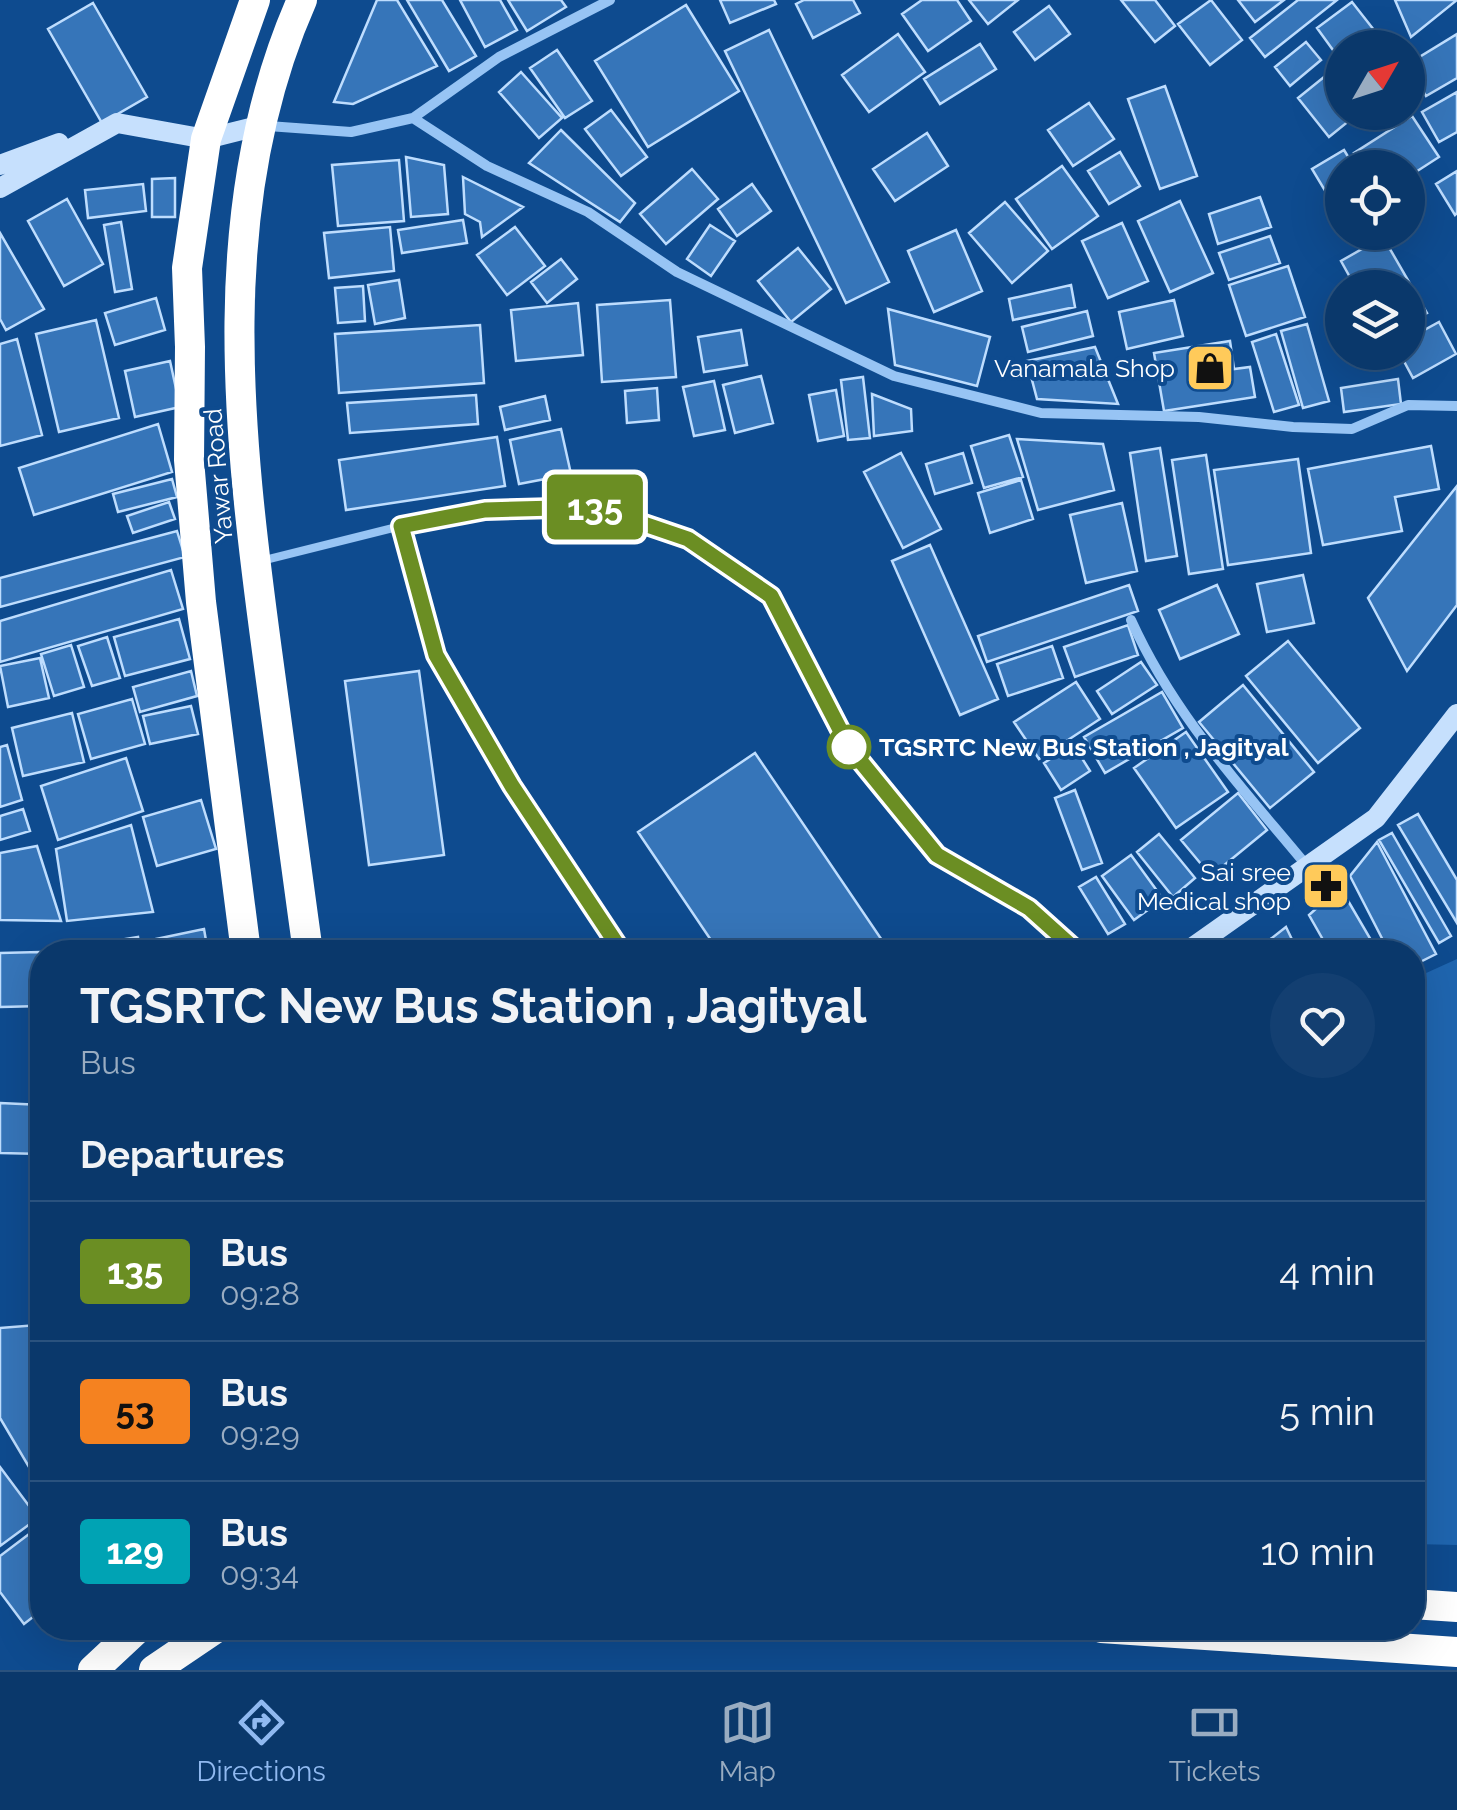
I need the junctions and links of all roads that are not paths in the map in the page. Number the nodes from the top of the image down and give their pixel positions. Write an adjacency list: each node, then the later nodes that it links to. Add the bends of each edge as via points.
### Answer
1 (255, 0): 7 (highway)
2 (302, 0): 6 (highway, Yawar Road)
3 (610, 0): 4 (street, via 499,57)
4 (413, 118): 6 (street, via 351,132); 10 (street, via 486,166 588,212 677,272 894,376 1041,413 1293,427 1352,429 1408,405)
5 (117, 122): 7 (street); 8 (street); 9 (street)
6 (262, 125): 7 (street); 12 (highway, Yawar Road, via 246,199 239,318)
7 (206, 139): 16 (highway, via 187,268 189,460)
8 (0, 165)
9 (0, 188)
10 (1457, 406)
11 (401, 526): 12 (lane); 18 (lane, via 436,655); 19 (lane, via 485,510 594,507 688,539 771,596 849,747 937,855 1029,908)
12 (255, 562): 17 (highway, Yawar Road)
13 (1131, 620): 15 (street, via 1191,727)
14 (1457, 714): 15 (street, via 1376,818)
15 (1307, 866): 20 (street)
16 (244, 940)
17 (306, 940)
18 (614, 940)
19 (1065, 940)
20 (1203, 940)
21 (1425, 1605): 22 (highway)
22 (1457, 1607)
23 (125, 1640): 27 (highway)
24 (198, 1640): 28 (highway)
25 (1279, 1640): 26 (highway)
26 (1457, 1652)
27 (93, 1670)
28 (154, 1670)

